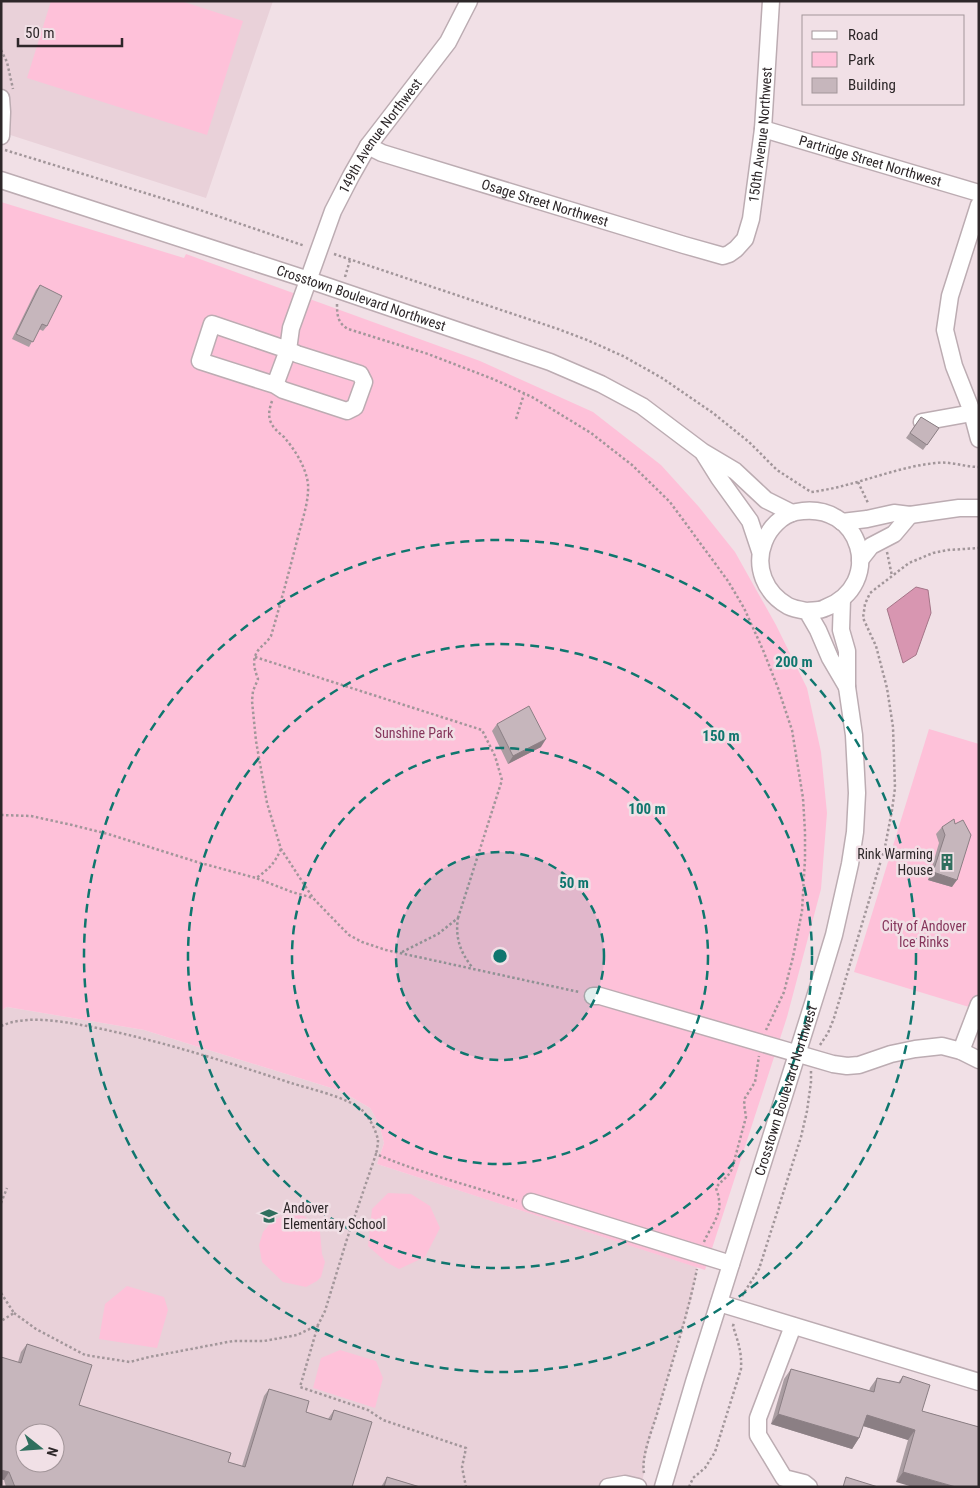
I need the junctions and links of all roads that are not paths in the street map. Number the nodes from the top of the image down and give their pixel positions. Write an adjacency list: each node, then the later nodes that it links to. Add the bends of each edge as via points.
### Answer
1 (468, 1): 6 (street, 149th Avenue Northwest, via 448,42)
2 (771, 1): 4 (street, 150th Avenue Northwest)
3 (1, 98): 5 (street)
4 (763, 130): 8 (street, Partridge Street Northwest); 10 (street, 150th Avenue Northwest, via 751,219 745,238 736,249)
5 (1, 136)
6 (368, 146): 10 (street, Osage Street Northwest, via 382,153); 11 (street, 149th Avenue Northwest, via 334,211)
7 (1, 180): 11 (street, Crosstown Boulevard Northwest)
8 (979, 193)
9 (979, 205): 14 (street, via 950,296 945,330 954,366)
10 (723, 256)
11 (309, 280): 12 (street, 149th Avenue Northwest, via 291,328); 17 (street, Crosstown Boulevard Northwest, via 575,372 642,406)
12 (288, 350): 13 (street, 149th Avenue Northwest); 13 (street, via 360,374 364,382 355,407 347,411); 13 (street, via 212,324 200,361)
13 (275, 385)
14 (972, 413): 15 (street); 16 (street)
15 (922, 422)
16 (979, 439)
17 (703, 452): 19 (street, Crosstown Boulevard Northwest, via 735,471 766,500); 22 (street, Crosstown Boulevard Northwest, via 750,521)
18 (979, 508): 20 (street)
19 (792, 513): 21 (street, via 824,512); 22 (street, via 777,522 766,535)
20 (910, 516): 21 (street, via 894,513); 23 (street, via 894,534 871,546)
21 (842, 522): 23 (street, via 858,544)
22 (760, 551): 25 (street, Crosstown Boulevard Northwest, via 760,568 770,591 790,607)
23 (860, 560): 24 (street, via 858,576)
24 (842, 599): 25 (street, via 824,609); 26 (street, Crosstown Boulevard Northwest, via 841,630 847,651)
25 (806, 611): 26 (street, Crosstown Boulevard Northwest)
26 (847, 687): 30 (street, Crosstown Boulevard Northwest, via 857,793 852,856 834,935)
27 (593, 996): 30 (street)
28 (979, 1004): 29 (street)
29 (961, 1052): 30 (street, via 942,1046 915,1049 847,1066); 31 (street)
30 (798, 1053): 33 (street, Crosstown Boulevard Northwest)
31 (979, 1060)
32 (531, 1202): 33 (street)
33 (731, 1264): 34 (street, Crosstown Boulevard Northwest)
34 (719, 1303): 35 (street); 39 (street, Crosstown Boulevard Northwest)
35 (793, 1326): 36 (street); 40 (street, via 758,1418 758,1435 784,1478)
36 (979, 1382)
37 (641, 1480): 38 (street)
38 (608, 1487)
39 (663, 1487)
40 (809, 1487)

